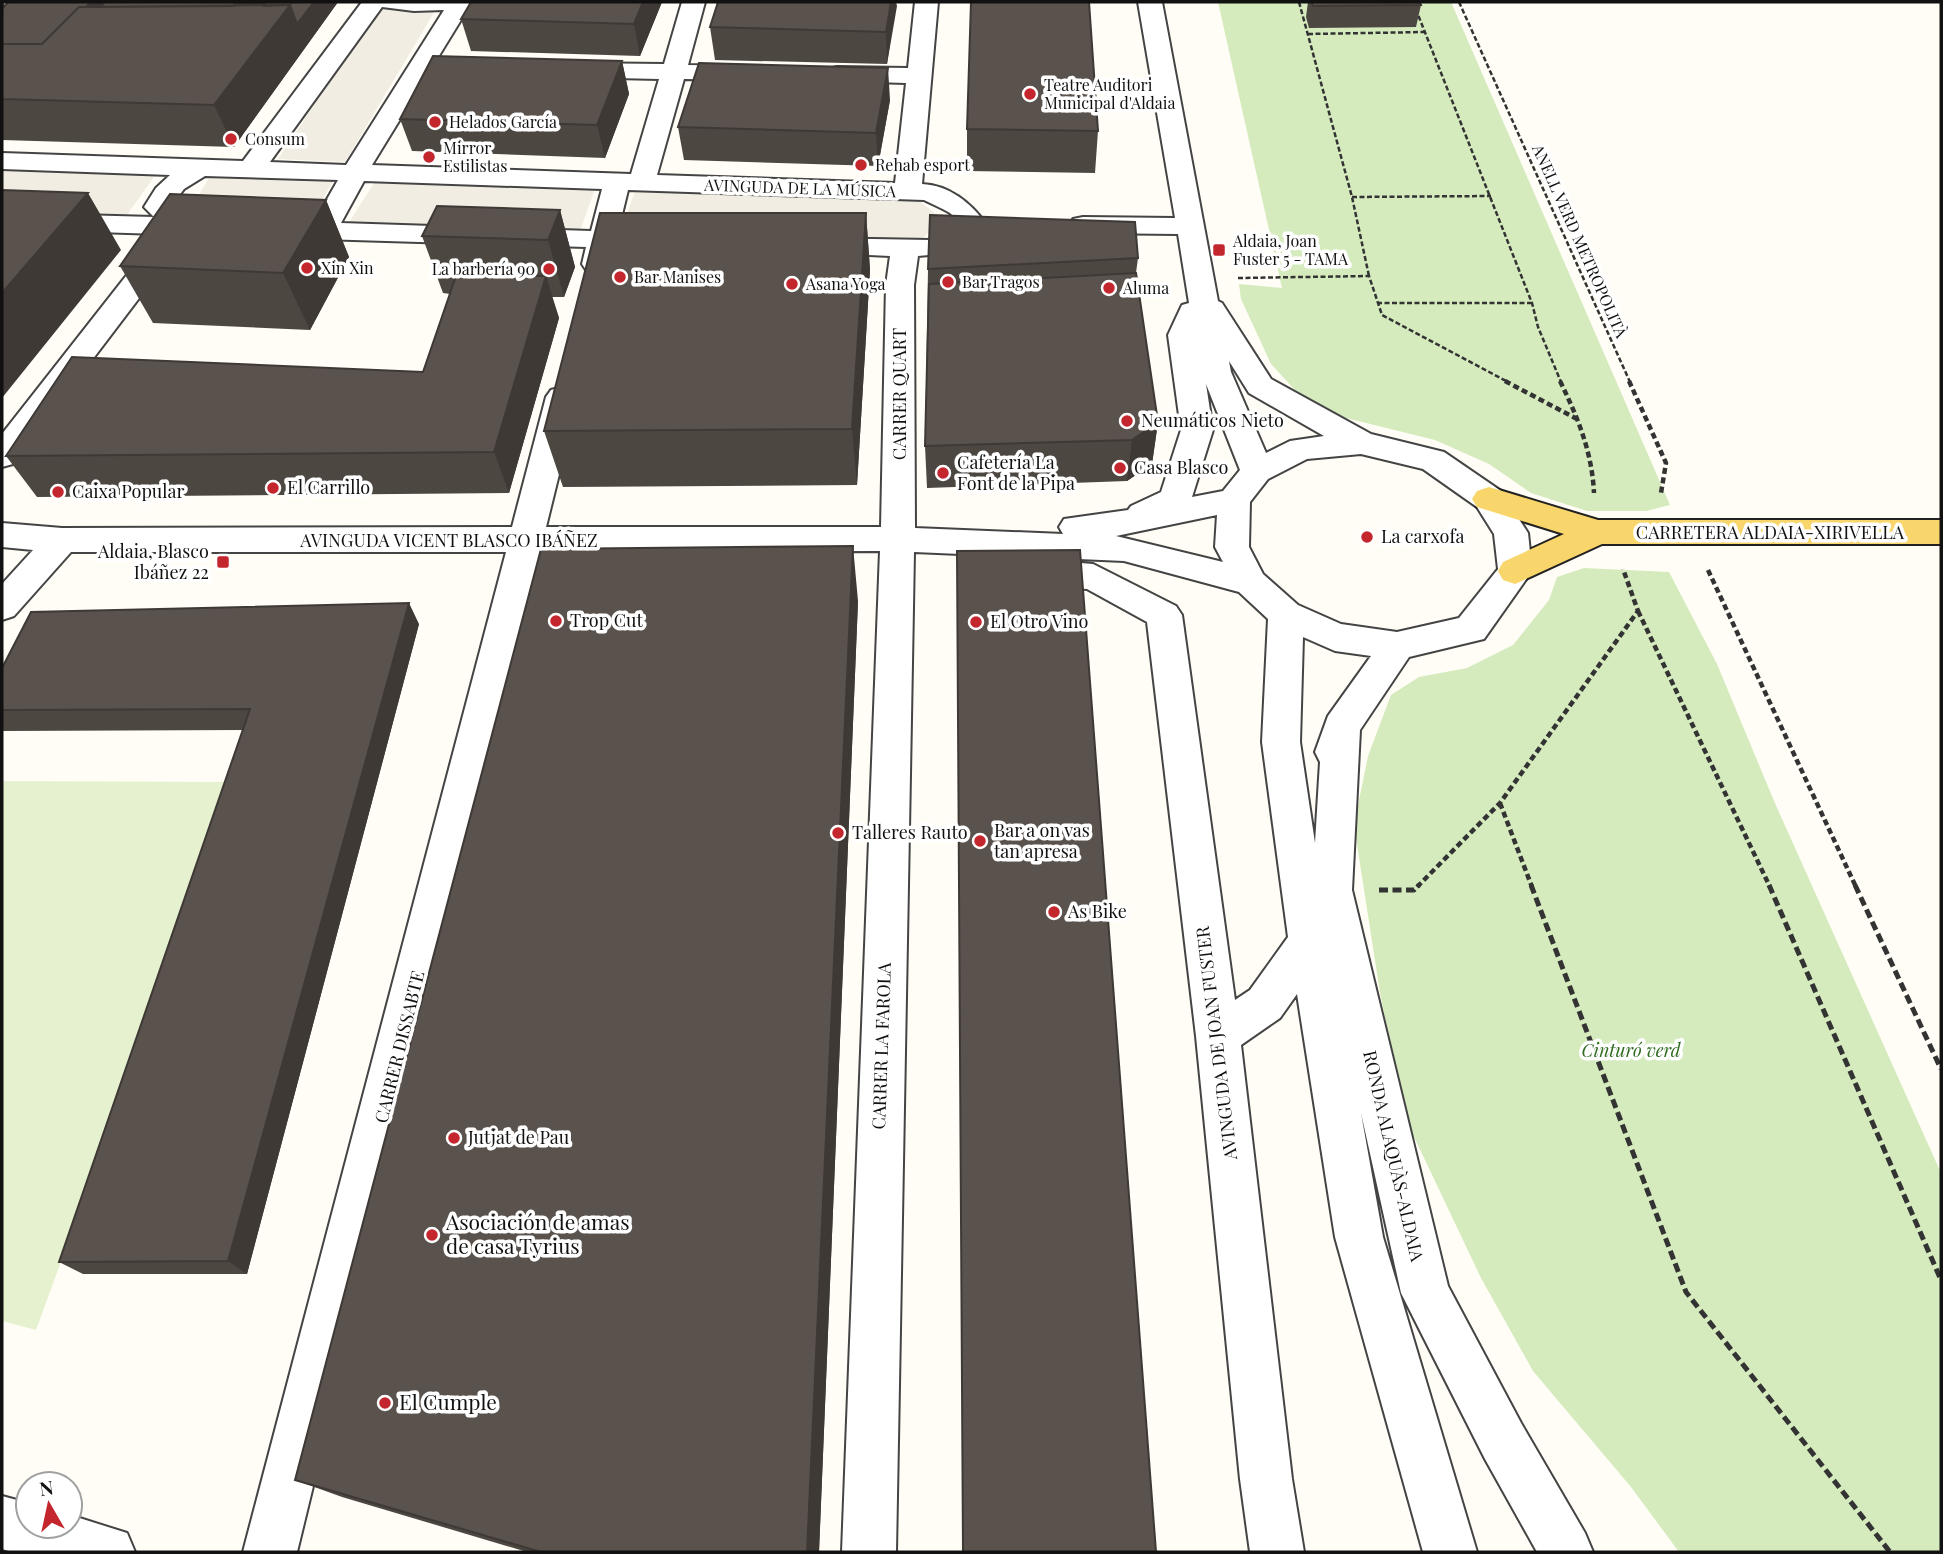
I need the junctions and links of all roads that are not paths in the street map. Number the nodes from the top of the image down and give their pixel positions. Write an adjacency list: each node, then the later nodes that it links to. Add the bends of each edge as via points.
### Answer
1 (374, 2): 16 (street)
2 (391, 2): 3 (street)
3 (458, 2): 7 (street)
4 (694, 2): 10 (street)
5 (928, 2): 13 (street)
6 (1150, 2): 23 (street)
7 (422, 67): 8 (street); 17 (street)
8 (448, 67)
9 (541, 69): 10 (street)
10 (674, 72): 11 (street); 18 (street)
11 (769, 73)
12 (810, 74): 13 (street)
13 (918, 76): 19 (street)
14 (2, 161): 15 (street, AVINGUDA DE LA MÚSICA)
15 (200, 167): 16 (street, AVINGUDA DE LA MÚSICA); 22 (street, via 176,181 158,207)
16 (251, 169): 17 (street, AVINGUDA DE LA MÚSICA)
17 (355, 173): 18 (street, AVINGUDA DE LA MÚSICA); 24 (street)
18 (629, 182): 19 (street, AVINGUDA DE LA MÚSICA); 25 (street)
19 (908, 191): 28 (street, AVINGUDA DE LA MÚSICA, via 929,192 985,224 947,247)
20 (2, 221): 22 (street)
21 (1053, 225): 23 (street)
22 (180, 226): 24 (street); 33 (street)
23 (1189, 226): 29 (street)
24 (323, 232): 25 (street)
25 (603, 240): 26 (street); 30 (street)
26 (657, 241)
27 (795, 246): 28 (street, AVINGUDA DE LA MÚSICA)
28 (905, 249): 41 (street, CARRER QUART, via 900,285)
29 (1199, 284): 32 (street, via 1261,386); 34 (street, via 1216,372); 37 (street, via 1183,335 1197,430 1175,499)
30 (589, 293)
31 (569, 372): 43 (street, CARRER DISSABTE)
32 (1361, 443): 34 (street, via 1301,449); 35 (street, via 1433,460)
33 (2, 456)
34 (1257, 471): 36 (street)
35 (1489, 499): 39 (main road, CARRETERA ALDAIA-XIRIVELLA); 44 (street, via 1511,533)
36 (1234, 500): 37 (street, AVINGUDA VICENT BLASCO IBÁÑEZ); 45 (street, via 1232,547)
37 (1121, 524): 41 (street, AVINGUDA VICENT BLASCO IBÁÑEZ)
38 (1941, 532): 39 (main road, CARRETERA ALDAIA-XIRIVELLA)
39 (1604, 533): 44 (main road, CARRETERA ALDAIA-XIRIVELLA)
40 (2, 535): 42 (street, AVINGUDA VICENT BLASCO IBÁÑEZ)
41 (896, 539): 43 (street, AVINGUDA VICENT BLASCO IBÁÑEZ); 45 (street, AVINGUDA VICENT BLASCO IBÁÑEZ, via 1124,549); 51 (street, AVINGUDA DE JOAN FUSTER, via 931,564 1093,577 1164,615); 55 (street, CARRER LA FAROLA)
42 (62, 540): 43 (street, AVINGUDA VICENT BLASCO IBÁÑEZ); 46 (street)
43 (527, 541): 54 (street, CARRER DISSABTE)
44 (1515, 571): 48 (street, via 1471,629)
45 (1250, 582): 47 (street)
46 (2, 607)
47 (1286, 614): 48 (street, via 1335,637); 49 (street, RONDA ALAQUÀS-ALDAIA, via 1282,742)
48 (1397, 646): 49 (street, RONDA ALAQUÀS-ALDAIA, via 1341,727)
49 (1315, 884): 50 (street, RONDA ALAQUÀS-ALDAIA); 58 (street, RONDA ALAQUÀS-ALDAIA, via 1425,1293)
50 (1309, 942): 51 (street, via 1265,1004); 57 (street, RONDA ALAQUÀS-ALDAIA, via 1359,1237)
51 (1218, 1036): 56 (street, AVINGUDA DE JOAN FUSTER)
52 (2, 1523): 53 (street)
53 (108, 1552)
54 (270, 1552)
55 (869, 1552)
56 (1277, 1552)
57 (1450, 1552)
58 (1566, 1552)

